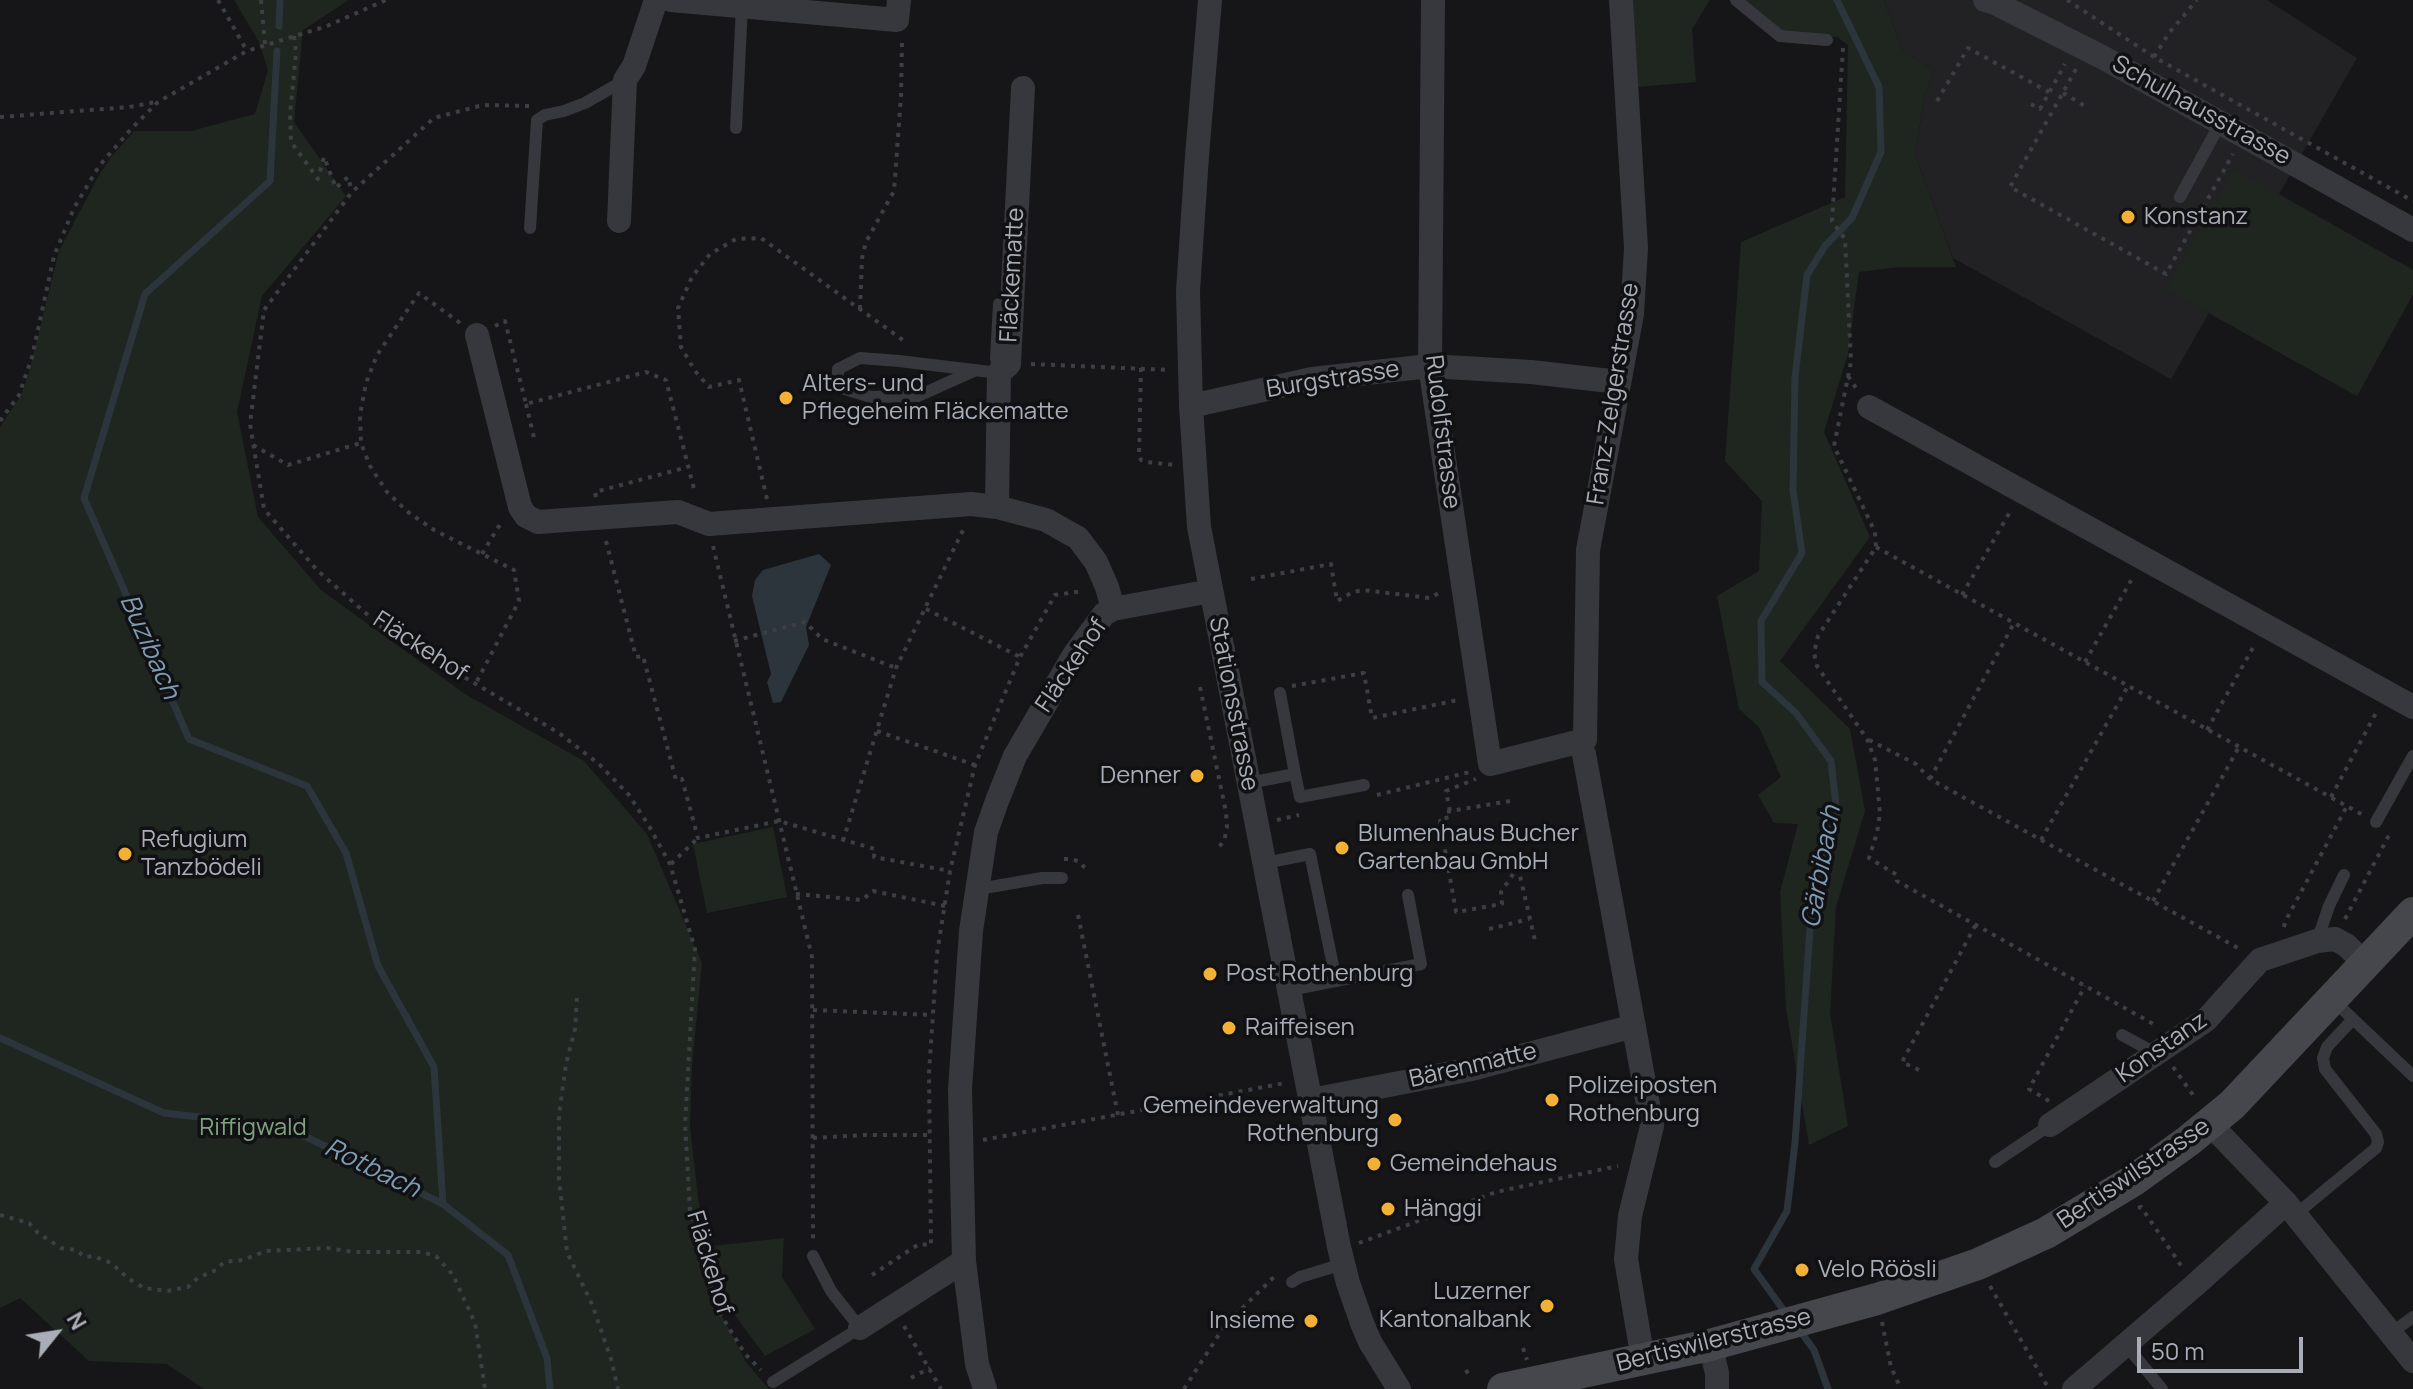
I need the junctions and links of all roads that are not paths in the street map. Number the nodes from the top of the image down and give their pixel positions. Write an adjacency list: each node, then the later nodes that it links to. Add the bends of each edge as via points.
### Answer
1 (656, 0): 12 (street)
2 (671, 0): 8 (street)
3 (1210, 0): 25 (street, Stationsstrasse, via 1188,291)
4 (1433, 0): 22 (street, Rudolfstrasse)
5 (1621, 0): 24 (street, Franz-Zelgerstrasse, via 1636,248 1632,314)
6 (1736, 0): 11 (lane, via 1780,36)
7 (1985, 0): 14 (street, Schulhausstrasse)
8 (732, 4): 9 (street); 15 (lane)
9 (814, 6): 10 (street)
10 (898, 10)
11 (1827, 40)
12 (625, 80): 17 (street); 18 (lane, via 585,103 537,120)
13 (1023, 88): 23 (street, Fläckematte)
14 (2221, 122): 16 (lane); 19 (street, Schulhausstrasse)
15 (736, 128)
16 (2180, 197)
17 (619, 221)
18 (530, 228)
19 (2413, 230)
20 (999, 304): 23 (lane)
21 (477, 335): 27 (street, Fläckehof, via 520,507 538,522 678,512 709,524 971,504)
22 (1430, 366): 24 (street, Burgstrasse); 25 (street, Burgstrasse, via 1312,379); 32 (street, Rudolfstrasse, via 1490,764)
23 (995, 369): 23 (lane, via 860,358 838,369 838,387 871,397 918,396); 27 (street, Fläckematte)
24 (1619, 382): 32 (street, Franz-Zelgerstrasse, via 1588,550)
25 (1191, 406): 28 (street, Stationsstrasse, via 1199,527)
26 (1869, 407): 31 (street)
27 (997, 507): 29 (street, Fläckehof, via 1046,520 1078,538 1096,562)
28 (1211, 591): 29 (street, Fläckehof); 35 (street, Stationsstrasse)
29 (1113, 609): 40 (street, Fläckehof, via 1094,624 1015,756)
30 (1280, 693): 34 (lane)
31 (2413, 707)
32 (1584, 747): 49 (street, Franz-Zelgerstrasse)
33 (2413, 756): 37 (lane)
34 (1295, 774): 35 (lane); 36 (lane, via 1300,797)
35 (1249, 783): 38 (street, Stationsstrasse)
36 (1364, 785)
37 (2376, 822)
38 (1265, 863): 46 (lane, via 1310,854); 47 (street, Stationsstrasse)
39 (2344, 875): 44 (lane, via 2329,906)
40 (968, 878): 41 (lane, via 990,887); 60 (street, Fläckehof, via 971,931 960,1089)
41 (1062, 878)
42 (1408, 895): 46 (lane, via 1421,964)
43 (2413, 913): 45 (main road, Bertiswilstrasse)
44 (2326, 940): 45 (street, via 2346,945); 51 (street, Konstanz, via 2260,960 2206,1020)
45 (2366, 964): 48 (main road, Bertiswilstrasse)
46 (1336, 980): 47 (lane)
47 (1290, 990): 53 (street, Stationsstrasse)
48 (2343, 1009): 52 (lane); 54 (main road, Bertiswilstrasse, via 2262,1075); 57 (lane, via 2323,1058 2325,1069 2378,1142)
49 (1634, 1026): 53 (street, Bärenmatte, via 1472,1069); 68 (street, Franz-Zelgerstrasse, via 1652,1126 1630,1216 1626,1259)
50 (2122, 1035): 51 (lane)
51 (2161, 1055): 55 (street, Konstanz)
52 (2413, 1076)
53 (1311, 1100): 58 (street, Stationsstrasse)
54 (2204, 1113): 57 (street); 62 (main road, Bertiswilstrasse, via 2166,1158 2046,1233 1978,1264)
55 (2050, 1114): 56 (lane, Konstanz)
56 (1995, 1162)
57 (2290, 1209): 65 (street); 67 (street)
58 (1347, 1254): 61 (lane); 72 (street, Stationsstrasse, via 1354,1302)
59 (813, 1256): 64 (lane, via 831,1291)
60 (964, 1261): 64 (street); 71 (street, Fläckehof)
61 (1292, 1282)
62 (1874, 1300): 66 (main road, Bertiswilerstrasse)
63 (2413, 1317): 65 (lane)
64 (860, 1328): 70 (lane)
65 (2391, 1333): 69 (street)
66 (1710, 1345): 68 (main road, Bertiswilerstrasse); 74 (street)
67 (2126, 1345): 75 (street); 76 (lane)
68 (1643, 1360): 73 (main road, Bertiswilerstrasse)
69 (2413, 1361)
70 (773, 1382)
71 (985, 1389)
72 (1399, 1389)
73 (1503, 1389)
74 (1717, 1389)
75 (2074, 1389)
76 (2162, 1389)

